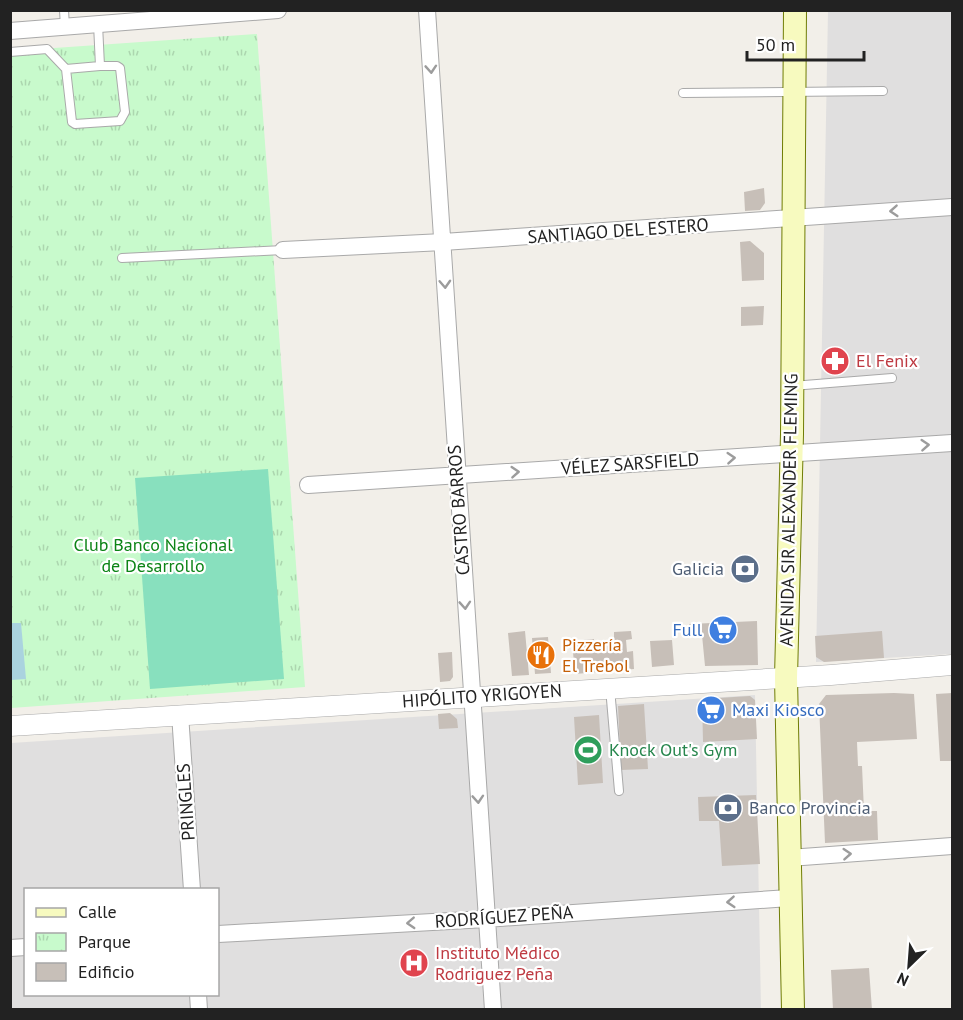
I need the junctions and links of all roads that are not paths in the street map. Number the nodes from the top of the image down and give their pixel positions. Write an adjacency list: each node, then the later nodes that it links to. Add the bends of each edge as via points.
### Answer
1 (278, 10): 5 (street)
2 (427, 10): 15 (street, CASTRO BARROS, one-way to 15)
3 (795, 10): 11 (main road, AVENIDA SIR ALEXANDER FLEMING)
4 (65, 19): 5 (street); 6 (street)
5 (98, 24): 8 (lane)
6 (10, 31)
7 (10, 52): 9 (lane, via 46,49)
8 (100, 66): 9 (lane); 9 (lane, via 120,68 125,112 120,121 72,122)
9 (66, 69)
10 (882, 91): 11 (lane)
11 (794, 92): 12 (lane); 14 (main road, AVENIDA SIR ALEXANDER FLEMING)
12 (684, 93)
13 (952, 207): 14 (street, SANTIAGO DEL ESTERO, one-way to 14)
14 (793, 219): 15 (street, SANTIAGO DEL ESTERO); 19 (main road, AVENIDA SIR ALEXANDER FLEMING)
15 (443, 242): 16 (street, SANTIAGO DEL ESTERO); 22 (street, CASTRO BARROS, one-way to 22)
16 (283, 250): 17 (lane)
17 (122, 258)
18 (892, 378): 19 (lane)
19 (792, 386): 21 (main road, AVENIDA SIR ALEXANDER FLEMING)
20 (952, 443): 21 (street, VÉLEZ SARSFIELD, one-way to 20)
21 (791, 454): 22 (street, VÉLEZ SARSFIELD, one-way to 21); 25 (main road, AVENIDA SIR ALEXANDER FLEMING)
22 (457, 476): 23 (street, VÉLEZ SARSFIELD); 27 (street, CASTRO BARROS, one-way to 27)
23 (308, 485)
24 (952, 665): 25 (street, HIPÓLITO YRIGOYEN)
25 (786, 678): 26 (street, HIPÓLITO YRIGOYEN); 32 (main road, AVENIDA SIR ALEXANDER FLEMING)
26 (610, 688): 27 (street, HIPÓLITO YRIGOYEN); 30 (lane)
27 (472, 696): 28 (street, HIPÓLITO YRIGOYEN); 35 (street, CASTRO BARROS, one-way to 35)
28 (180, 714): 29 (street, HIPÓLITO YRIGOYEN); 33 (street, PRINGLES)
29 (10, 726)
30 (619, 791)
31 (952, 846): 32 (street, one-way to 31)
32 (789, 858): 34 (main road, AVENIDA SIR ALEXANDER FLEMING)
33 (192, 888)
34 (789, 898): 35 (street, RODRÍGUEZ PEÑA, one-way to 35); 38 (main road, AVENIDA SIR ALEXANDER FLEMING)
35 (486, 919): 36 (street, RODRÍGUEZ PEÑA, one-way to 36); 37 (street, CASTRO BARROS)
36 (219, 934)
37 (493, 1010)
38 (793, 1010)

